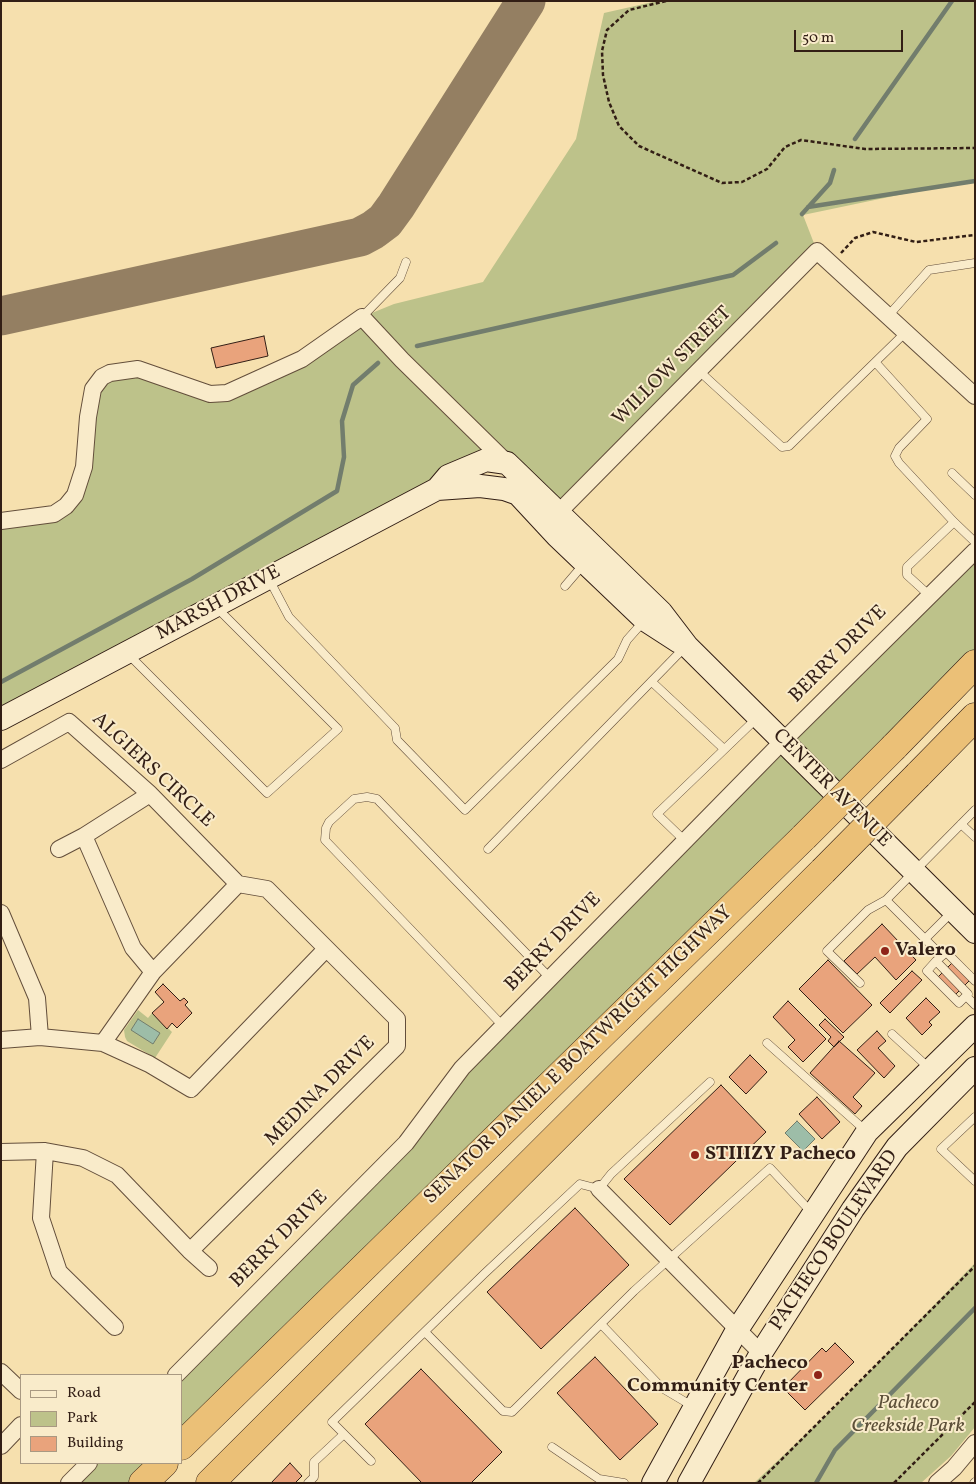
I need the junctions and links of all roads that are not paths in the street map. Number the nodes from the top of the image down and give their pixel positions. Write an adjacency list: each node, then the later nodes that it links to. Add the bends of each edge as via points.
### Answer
1 (406, 262): 4 (lane, via 400,278)
2 (975, 263): 3 (lane, via 929,270)
3 (888, 316): 5 (street); 7 (street, WILLOW STREET, via 817,251)
4 (362, 317): 9 (street); 15 (street, via 302,359 227,393 210,394 138,370 110,372 92,389 84,467 75,495 54,514)
5 (906, 332): 6 (lane); 8 (street)
6 (876, 363): 7 (lane, via 789,446 782,447); 16 (lane, via 927,418 898,448 898,463)
7 (699, 371): 14 (street, WILLOW STREET)
8 (972, 388)
9 (507, 463): 11 (street, MARSH DRIVE, via 486,460 448,476); 14 (street, CENTER AVENUE)
10 (952, 473): 13 (lane)
11 (437, 489): 12 (street, MARSH DRIVE, via 480,486); 20 (street, MARSH DRIVE)
12 (504, 489): 19 (street, CENTER AVENUE, via 518,494)
13 (975, 495)
14 (559, 512): 25 (street, CENTER AVENUE, via 661,612)
15 (1, 521)
16 (954, 522): 17 (lane); 22 (lane, via 907,567 907,575)
17 (975, 542)
18 (975, 551): 22 (street, BERRY DRIVE)
19 (584, 564): 21 (lane); 24 (street, CENTER AVENUE)
20 (269, 578): 23 (street, MARSH DRIVE); 24 (lane, via 289,617 395,728 397,740 465,810 618,659 627,640)
21 (565, 586)
22 (930, 596): 32 (street, BERRY DRIVE)
23 (216, 606): 26 (street, MARSH DRIVE); 26 (lane, via 338,729 268,793)
24 (645, 620): 25 (street, CENTER AVENUE)
25 (687, 646): 28 (lane); 29 (street, CENTER AVENUE)
26 (126, 653): 31 (street, MARSH DRIVE)
27 (975, 664): 91 (highway, SENATOR DANIEL E BOATWRIGHT HIGHWAY, bridge, via 804,837)
28 (652, 682): 33 (lane); 41 (lane)
29 (758, 716): 32 (street, CENTER AVENUE); 33 (lane)
30 (975, 717): 101 (highway, SENATOR DANIEL E BOATWRIGHT HIGHWAY, bridge)
31 (1, 719)
32 (783, 741): 40 (street, BERRY DRIVE); 43 (street, CENTER AVENUE)
33 (724, 749): 40 (lane, via 657,814)
34 (1, 760): 35 (street, ALGIERS CIRCLE, via 69,722)
35 (150, 794): 38 (street); 44 (street, ALGIERS CIRCLE)
36 (975, 810): 37 (lane)
37 (961, 824): 39 (lane); 43 (lane)
38 (84, 836): 42 (street); 52 (street, via 133,948)
39 (975, 837)
40 (685, 841): 53 (street, BERRY DRIVE)
41 (488, 849)
42 (59, 850)
43 (914, 871): 45 (lane); 46 (street, CENTER AVENUE)
44 (238, 884): 50 (street, MEDINA DRIVE, via 267,889); 52 (street)
45 (886, 900): 49 (lane); 55 (lane, via 868,910 827,951)
46 (953, 911): 48 (street, CENTER AVENUE); 49 (lane)
47 (1, 913): 62 (street, via 37,998)
48 (975, 932)
49 (926, 938): 51 (lane)
50 (326, 949): 64 (street, via 191,1089 149,1064); 76 (street, MEDINA DRIVE, via 397,1019 397,1046)
51 (939, 958): 54 (lane, via 946,952); 57 (lane); 57 (lane, via 927,971 959,1003)
52 (153, 972): 64 (street)
53 (550, 978): 59 (street, BERRY DRIVE); 59 (lane, via 377,798 354,799 330,822 324,840)
54 (975, 981)
55 (860, 983)
56 (975, 988): 57 (lane)
57 (967, 995): 58 (lane)
58 (975, 1005)
59 (503, 1026): 85 (street, BERRY DRIVE, via 462,1068 406,1143)
60 (975, 1026): 67 (street, PACHECO BOULEVARD)
61 (892, 1034): 67 (lane)
62 (40, 1037): 63 (street); 64 (street)
63 (1, 1040)
64 (103, 1043)
65 (767, 1043): 70 (lane)
66 (975, 1068): 83 (street, PACHECO BOULEVARD, via 897,1147 853,1208)
67 (930, 1070): 70 (street, PACHECO BOULEVARD)
68 (710, 1082): 74 (lane)
69 (975, 1117): 73 (lane, via 941,1149)
70 (867, 1132): 75 (street, PACHECO BOULEVARD)
71 (45, 1151): 72 (street); 76 (street, via 83,1158 117,1175); 80 (street, via 41,1218 59,1272)
72 (1, 1152)
73 (975, 1181)
74 (599, 1189): 77 (street); 82 (lane, via 580,1184)
75 (813, 1214): 77 (lane, via 770,1168); 81 (street, PACHECO BOULEVARD)
76 (190, 1251): 78 (street)
77 (669, 1261): 79 (lane); 81 (street)
78 (209, 1268)
79 (601, 1324): 82 (lane, via 512,1412 503,1411); 87 (lane, via 662,1388)
80 (116, 1328)
81 (737, 1330): 83 (street); 87 (street, PACHECO BOULEVARD)
82 (425, 1332): 89 (lane, via 332,1422)
83 (761, 1353): 104 (street, PACHECO BOULEVARD)
84 (1, 1372): 86 (street)
85 (177, 1374)
86 (20, 1391)
87 (695, 1407): 103 (street, PACHECO BOULEVARD)
88 (20, 1427): 92 (street)
89 (344, 1434): 94 (lane); 97 (lane, via 314,1462)
90 (975, 1443): 105 (street)
91 (182, 1445)
92 (1, 1446)
93 (552, 1447): 98 (lane)
94 (371, 1461)
95 (88, 1464): 99 (street)
96 (163, 1464): 100 (highway)
97 (314, 1481)
98 (598, 1481): 102 (lane)
99 (69, 1483)
100 (143, 1483)
101 (210, 1483)
102 (624, 1483)
103 (654, 1483)
104 (689, 1483)
105 (937, 1483)

